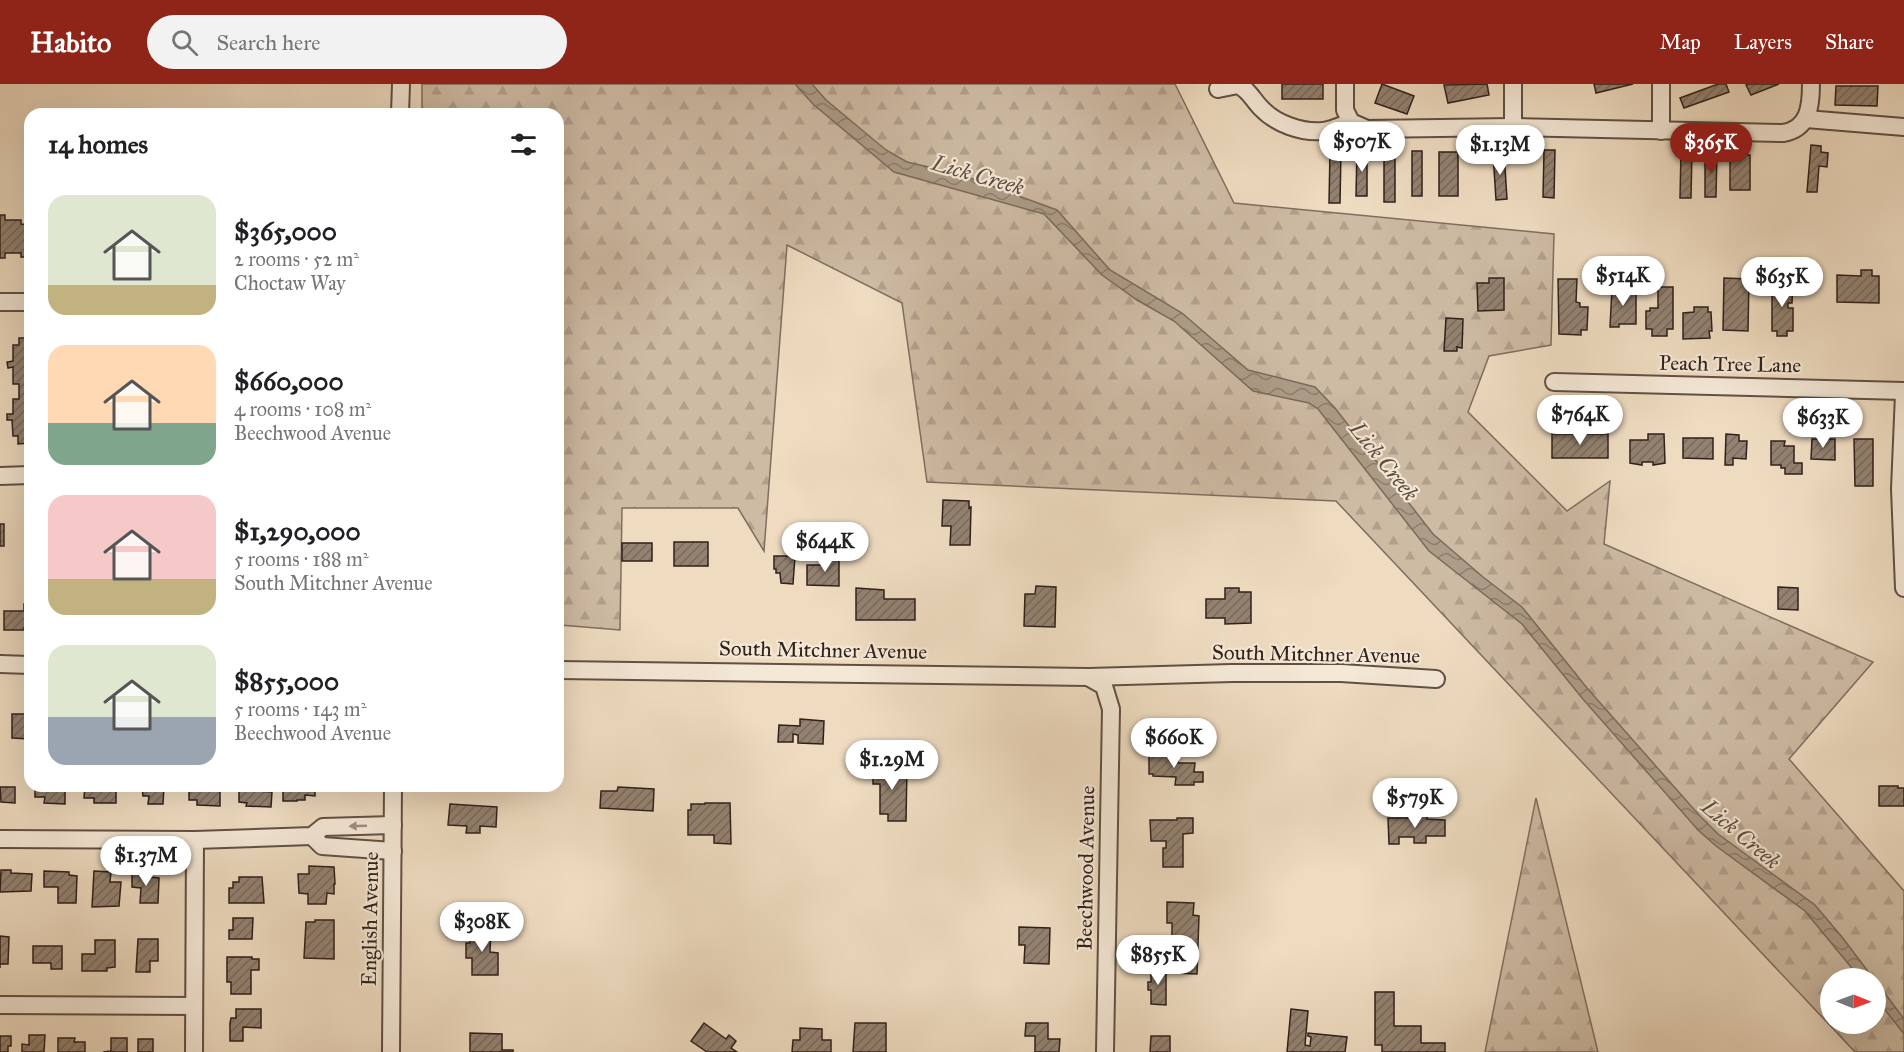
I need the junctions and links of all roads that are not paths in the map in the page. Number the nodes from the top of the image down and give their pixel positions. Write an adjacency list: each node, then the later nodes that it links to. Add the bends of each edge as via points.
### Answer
1 (401, 84): 7 (street)
2 (1345, 84): 9 (street, via 1345,110)
3 (1513, 84): 10 (street)
4 (1661, 84): 12 (street)
5 (1811, 84): 8 (street)
6 (1218, 89): 9 (street, via 1238,85 1263,110 1296,128 1322,131)
7 (400, 108)
8 (1806, 119): 11 (street); 12 (street, via 1796,129 1783,133)
9 (1350, 122): 10 (street, via 1367,129)
10 (1513, 127): 12 (street)
11 (1904, 128)
12 (1661, 131)
13 (0, 302): 14 (street)
14 (24, 302)
15 (1554, 382): 16 (street, Peach Tree Lane)
16 (1904, 392): 19 (street, via 1900,489)
17 (24, 475): 18 (street)
18 (0, 476)
19 (1904, 588)
20 (0, 664): 21 (street)
21 (24, 664)
22 (564, 670): 23 (street, South Mitchner Avenue)
23 (1088, 677): 24 (street, South Mitchner Avenue, via 1341,672); 35 (street, Beechwood Avenue, via 1104,687 1111,709)
24 (1436, 679)
25 (393, 792): 26 (street, English Avenue)
26 (393, 825): 27 (street, one-way to 27, via 323,827); 30 (street, English Avenue)
27 (312, 836): 29 (street); 30 (street, via 322,846)
28 (0, 838): 29 (street)
29 (195, 840): 32 (street)
30 (393, 851): 34 (street, English Avenue)
31 (0, 1005): 32 (street)
32 (194, 1006): 33 (street)
33 (194, 1052)
34 (391, 1052)
35 (1105, 1052)

